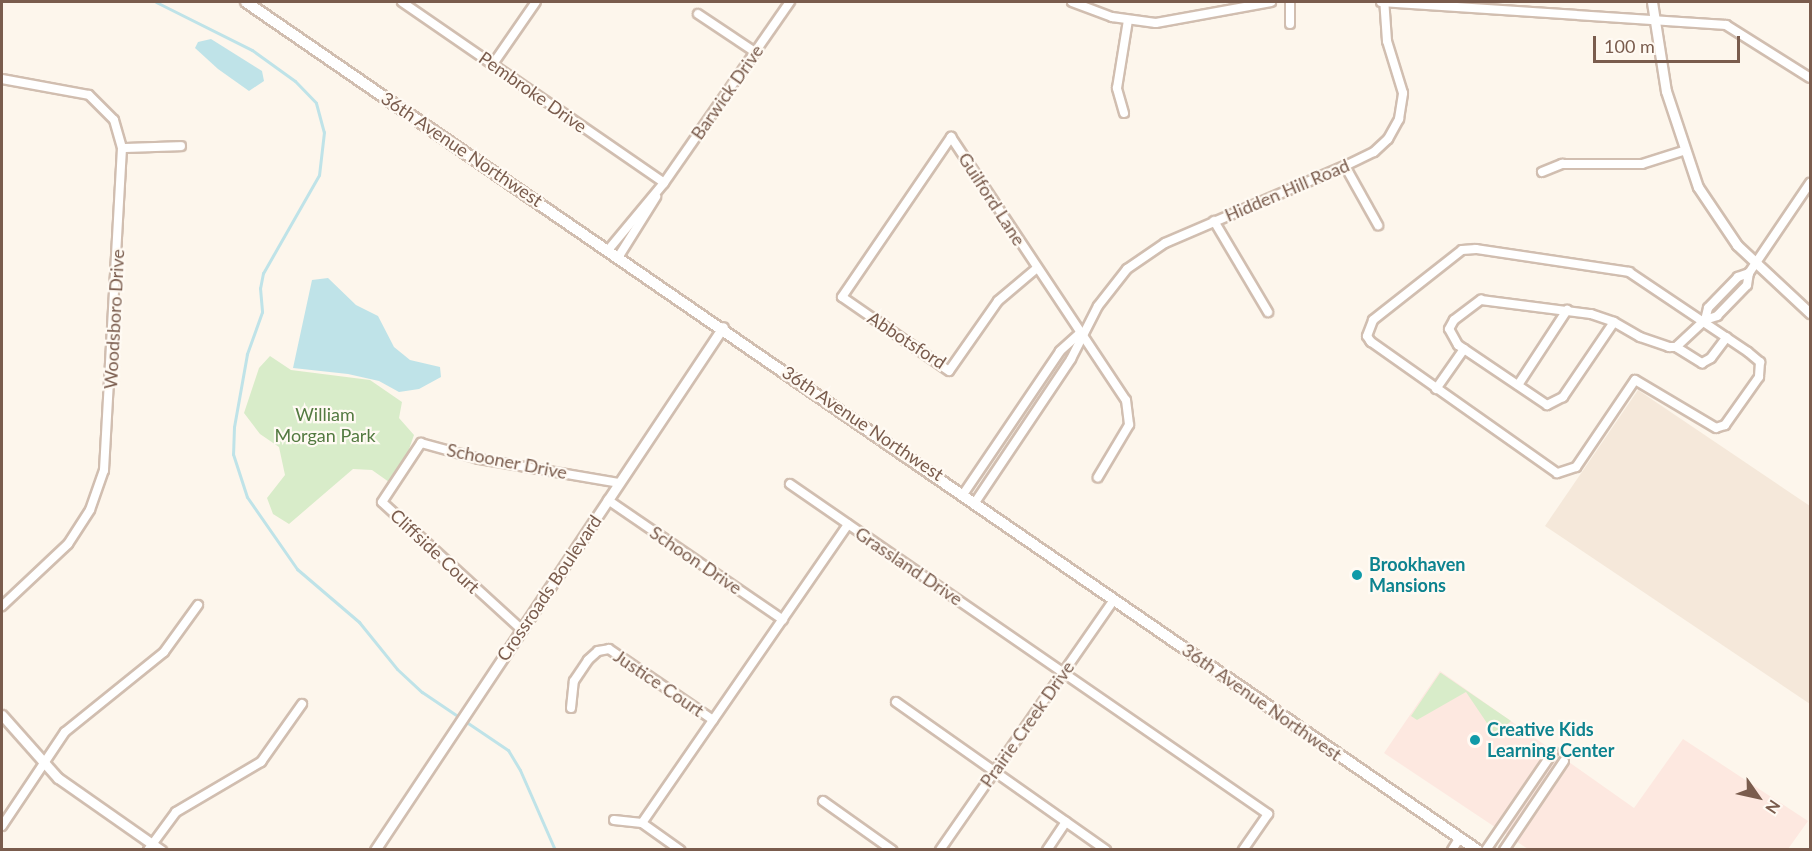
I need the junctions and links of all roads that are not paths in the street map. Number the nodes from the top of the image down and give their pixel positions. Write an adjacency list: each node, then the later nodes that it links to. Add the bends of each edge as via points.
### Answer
1 (246, 2): 29 (main road, 36th Avenue Northwest)
2 (402, 2): 16 (street, Pembroke Drive)
3 (536, 2): 16 (street)
4 (790, 2): 15 (street, Barwick Drive)
5 (1074, 2): 12 (street)
6 (1262, 2): 7 (street); 12 (street, via 1171,23)
7 (1271, 2)
8 (1290, 2): 14 (street)
9 (1383, 2): 13 (street); 23 (street, Hidden Hill Road, via 1387,40 1402,82 1402,110 1396,128 1382,145)
10 (1652, 2): 13 (street)
11 (698, 14): 15 (street)
12 (1128, 20): 19 (street, via 1118,88)
13 (1654, 20): 17 (street, via 1732,27); 22 (street, via 1661,67)
14 (1290, 24)
15 (755, 52): 25 (street, Barwick Drive)
16 (493, 64): 25 (street, Pembroke Drive)
17 (1810, 78)
18 (2, 79): 21 (street, Woodsboro Drive, via 89,95 114,120)
19 (1124, 113)
20 (181, 146): 21 (street)
21 (122, 148): 57 (street, Woodsboro Drive, via 104,470 90,510 68,544)
22 (1683, 151): 24 (street, via 1642,164 1562,164); 31 (street, via 1709,208)
23 (1345, 166): 27 (street, Hidden Hill Road); 28 (street)
24 (1542, 172)
25 (664, 183): 29 (street, Barwick Drive); 30 (street, Barwick Drive)
26 (1810, 183): 31 (street)
27 (1214, 221): 36 (street); 41 (street, Hidden Hill Road, via 1138,260 1114,284)
28 (1378, 225)
29 (609, 249): 30 (main road, 36th Avenue Northwest)
30 (619, 256): 40 (main road, 36th Avenue Northwest)
31 (1756, 263): 33 (street); 37 (street)
32 (1037, 268): 34 (street, Abbotsford, via 989,312 949,371); 34 (street, Guilford Lane, via 951,137); 41 (street, Guilford Lane)
33 (1749, 273): 38 (street, via 1738,277 1708,308); 38 (street, via 1747,285 1717,316)
34 (842, 297)
35 (1567, 310): 39 (street); 44 (street, via 1481,300 1454,320 1449,329); 45 (street)
36 (1268, 312)
37 (1810, 313)
38 (1705, 320): 42 (street); 43 (street); 46 (street, via 1629,272 1462,250 1373,320 1367,330 1371,342)
39 (1614, 322): 43 (street, via 1640,337); 45 (street, via 1557,404 1547,405)
40 (723, 327): 49 (street, Crossroads Boulevard); 51 (main road, 36th Avenue Northwest)
41 (1082, 332): 48 (street, Guilford Lane, via 1130,410 1126,434); 51 (street, Hidden Hill Road, via 1060,351); 53 (street, Hidden Hill Road, via 1071,359)
42 (1726, 337): 43 (street, via 1711,358 1702,363); 46 (street, via 1760,362 1761,369 1725,424 1707,426 1635,380 1576,467 1557,473)
43 (1676, 347)
44 (1464, 349): 45 (street); 46 (street)
45 (1518, 385)
46 (1436, 389)
47 (406, 466): 49 (street, Schooner Drive, via 422,443 479,459); 59 (street, Cliffside Court, via 382,502)
48 (1098, 477)
49 (619, 483): 52 (street, Crossroads Boulevard)
50 (790, 484): 54 (street)
51 (964, 493): 53 (main road, 36th Avenue Northwest)
52 (608, 500): 58 (street, Schoon Drive); 59 (street, Crossroads Boulevard)
53 (976, 501): 55 (main road, 36th Avenue Northwest)
54 (848, 524): 58 (street, Grassland Drive); 60 (street, Grassland Drive)
55 (1114, 600): 60 (street, Prairie Creek Drive); 75 (main road, 36th Avenue Northwest)
56 (198, 605): 68 (street, via 164,652 71,726)
57 (2, 606)
58 (783, 620): 65 (street, Grassland Drive)
59 (521, 629): 79 (street, Crossroads Boulevard)
60 (1063, 671): 69 (street, Prairie Creek Drive); 85 (street, Grassland Drive, via 1268,814)
61 (896, 702): 69 (street)
62 (303, 704): 76 (street, via 261,762 176,812)
63 (571, 708): 65 (street, Justice Court, via 571,689 588,660 598,651 609,649)
64 (2, 716): 68 (street)
65 (713, 720): 73 (street, Grassland Drive)
66 (1553, 752): 87 (street)
67 (1564, 761): 88 (street)
68 (44, 763): 74 (street); 76 (street)
69 (994, 772): 72 (street); 82 (street, Prairie Creek Drive)
70 (823, 801): 81 (street)
71 (614, 820): 73 (street)
72 (1066, 822): 83 (street); 84 (street)
73 (642, 823): 80 (street)
74 (2, 826)
75 (1460, 837): 77 (main road, 36th Avenue Northwest); 86 (street)
76 (150, 846): 78 (street)
77 (1472, 848)
78 (161, 849)
79 (375, 849)
80 (680, 849)
81 (892, 849)
82 (940, 849)
83 (1047, 849)
84 (1107, 849)
85 (1243, 849)
86 (1452, 849)
87 (1486, 849)
88 (1504, 849)

